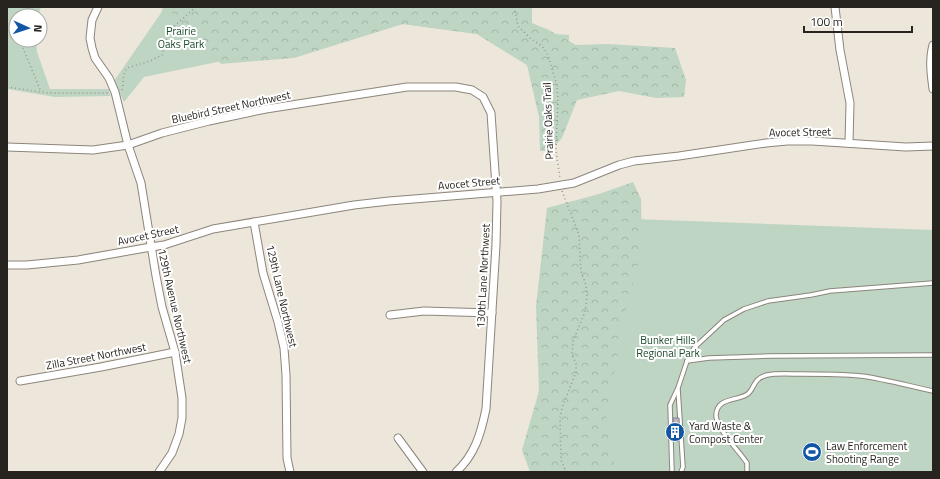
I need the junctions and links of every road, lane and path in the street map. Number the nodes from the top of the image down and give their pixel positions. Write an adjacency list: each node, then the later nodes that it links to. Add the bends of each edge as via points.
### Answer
1 (98, 7): 10 (street, 129th Avenue Northwest, via 92,20 90,38 95,58)
2 (195, 7): 10 (path, via 172,29 162,55 127,68 124,71 122,90)
3 (514, 7): 16 (path, Prairie Oaks Trail, via 518,26 542,46 548,55 556,82 556,151)
4 (835, 7): 12 (street, via 850,103)
5 (933, 45): 8 (street, via 930,69)
6 (23, 48): 9 (path)
7 (7, 87): 9 (path)
8 (933, 89)
9 (41, 92): 10 (path)
10 (115, 92): 13 (street, 129th Avenue Northwest)
11 (483, 96): 13 (street, Bluebird Street Northwest, via 472,90 456,87 407,87 266,108 169,131); 17 (street, 130th Lane Northwest, via 491,113)
12 (849, 143): 15 (street, Avocet Street); 17 (street, Avocet Street, via 787,140 634,161 574,182 538,190)
13 (128, 145): 14 (street, Bluebird Street Northwest, via 93,150); 20 (street, 129th Avenue Northwest, via 141,183)
14 (7, 146)
15 (933, 146)
16 (560, 178)
17 (496, 192): 19 (street, Avocet Street, via 354,205); 23 (street, 130th Lane Northwest)
18 (562, 193): 36 (path, via 579,235 581,271 587,297 585,312 572,346 576,372 560,418 562,460)
19 (254, 222): 20 (street, Avocet Street, via 213,229); 33 (street, 129th Lane Northwest, via 263,273 284,348 287,458)
20 (151, 247): 21 (street, Avocet Street, via 78,260); 25 (street, 129th Avenue Northwest, via 162,307)
21 (7, 265)
22 (933, 283): 27 (lane, via 830,291 754,305 724,320 694,348)
23 (492, 313): 24 (street, via 424,311); 35 (street, 130th Lane Northwest, via 486,409 482,428 470,456)
24 (390, 315)
25 (175, 352): 28 (street, Zilla Street Northwest); 32 (street, 129th Avenue Northwest, via 182,398 182,418 172,453)
26 (933, 355): 27 (lane, via 769,356)
27 (687, 361): 29 (lane)
28 (20, 381)
29 (678, 388): 37 (lane, via 670,405); 38 (lane, via 683,467)
30 (933, 391): 39 (lane, via 861,376 767,375 757,380 747,395 722,403 716,415 720,428 747,463)
31 (398, 438): 34 (street)
32 (159, 472)
33 (290, 472)
34 (423, 472)
35 (456, 472)
36 (566, 472)
37 (672, 472)
38 (681, 472)
39 (747, 472)

